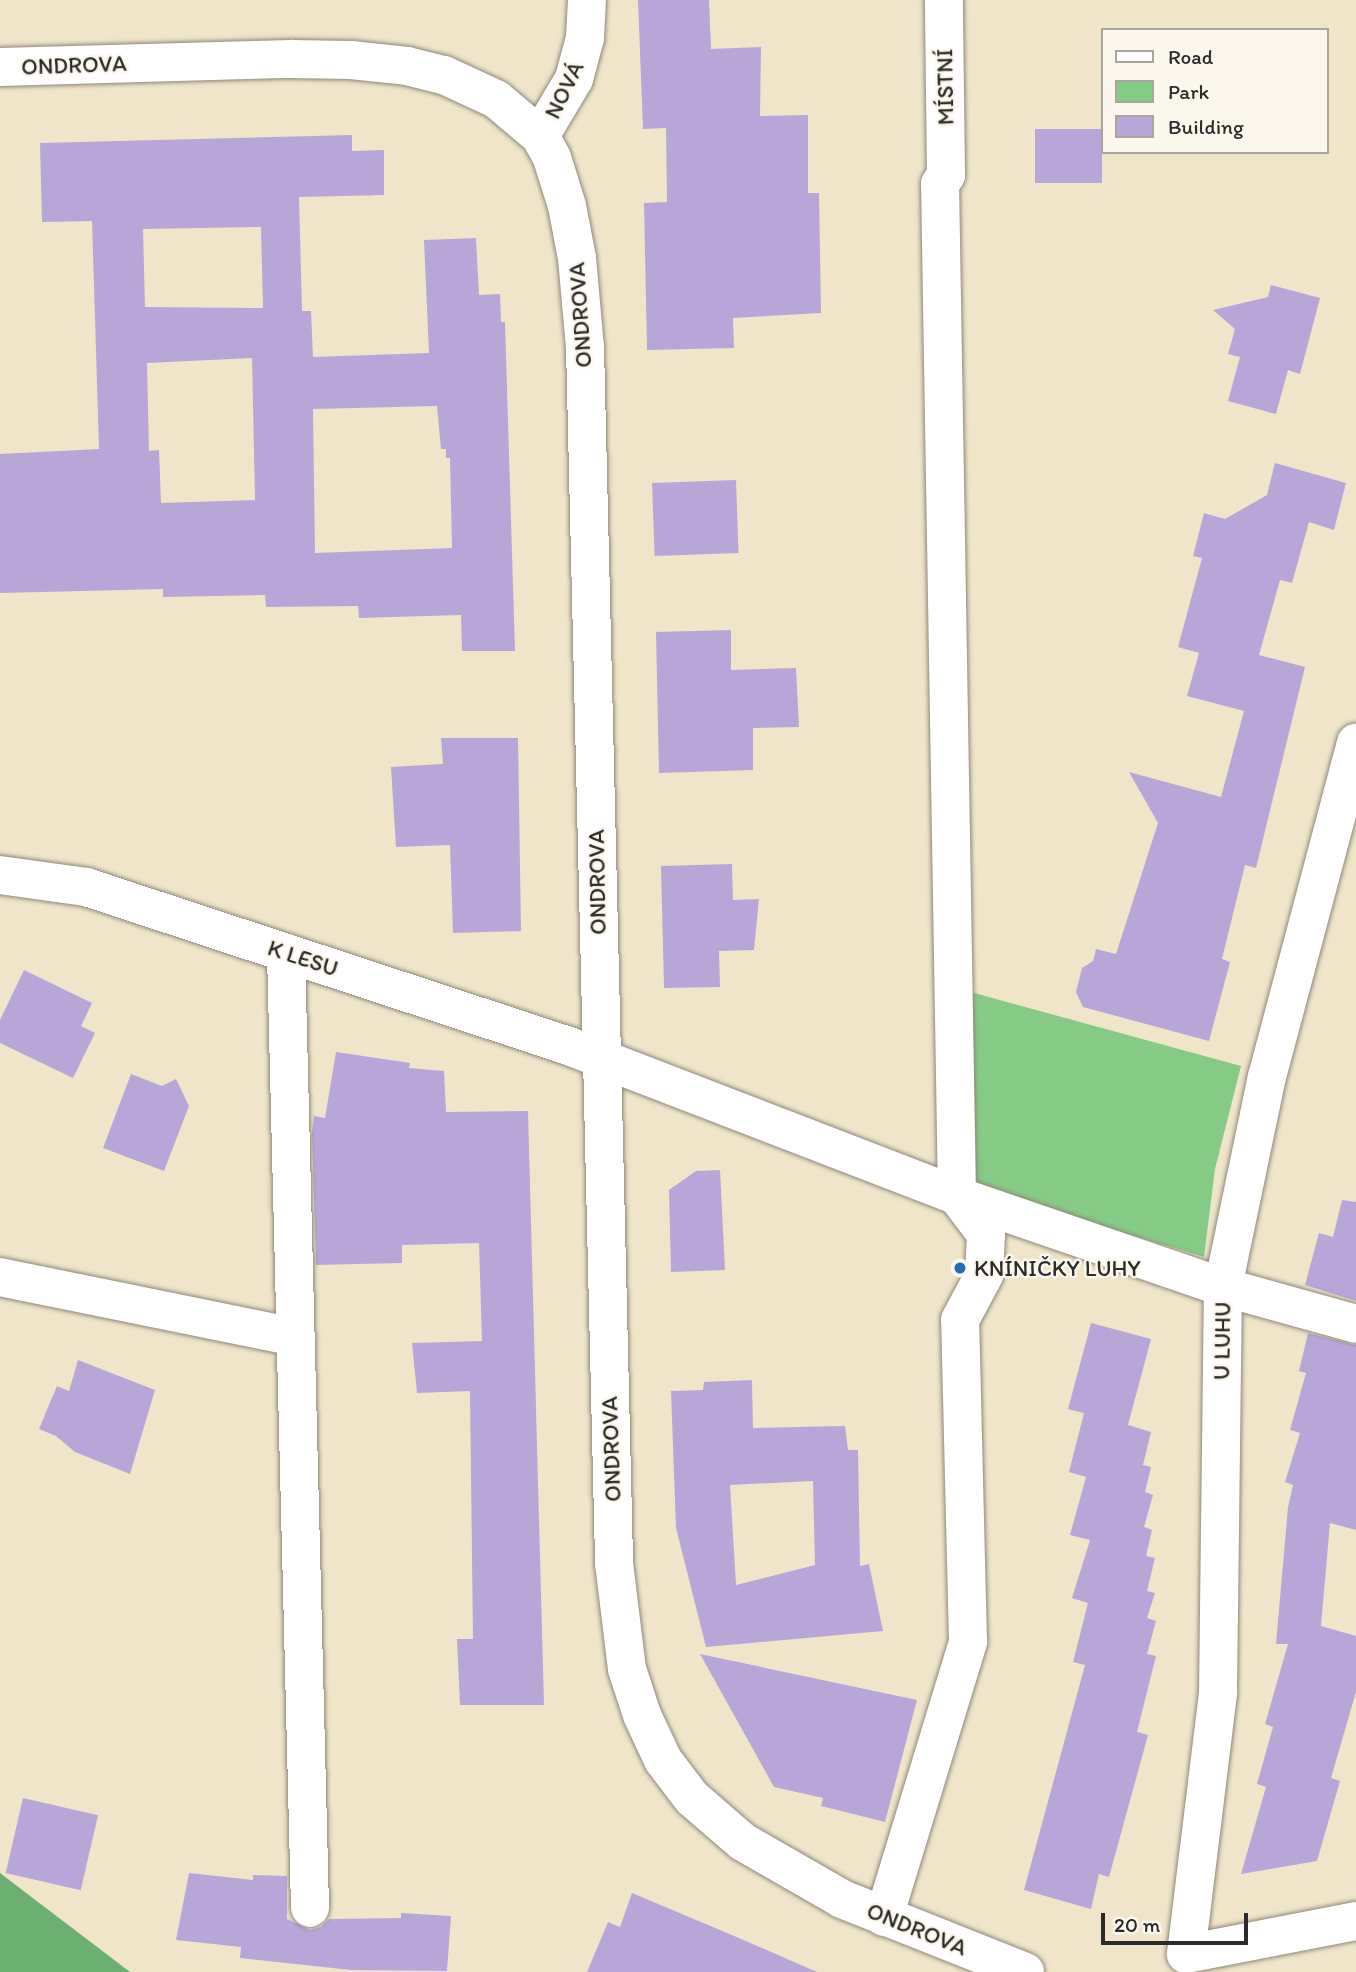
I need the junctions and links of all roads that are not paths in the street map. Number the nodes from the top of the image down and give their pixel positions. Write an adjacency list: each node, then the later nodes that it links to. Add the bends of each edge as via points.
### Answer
1 (587, 0): 4 (street, NOVÁ, via 585,38 574,79)
2 (944, 0): 9 (street, MÍSTNÍ, via 946,175 940,184)
3 (0, 67): 4 (street, ONDROVA, via 291,59 407,66 479,89)
4 (540, 136): 8 (street, ONDROVA, via 568,206 584,347)
5 (1356, 743): 11 (street, U LUHU, via 1267,1077)
6 (0, 875): 7 (street, K LESU, via 86,887)
7 (286, 953): 8 (street, K LESU); 13 (street)
8 (602, 1058): 9 (street, K LESU); 15 (street, ONDROVA, via 614,1563 634,1693 663,1760 708,1813 782,1867)
9 (957, 1196): 11 (street, K LESU); 15 (street, via 986,1234 984,1275 960,1320 968,1643)
10 (0, 1277): 13 (street)
11 (1223, 1287): 12 (street, K LESU); 17 (street, U LUHU, via 1218,1693)
12 (1356, 1324)
13 (296, 1337): 14 (street)
14 (310, 1908)
15 (884, 1917): 18 (street, ONDROVA)
16 (1356, 1921): 17 (street)
17 (1178, 1963)
18 (1025, 1972)

